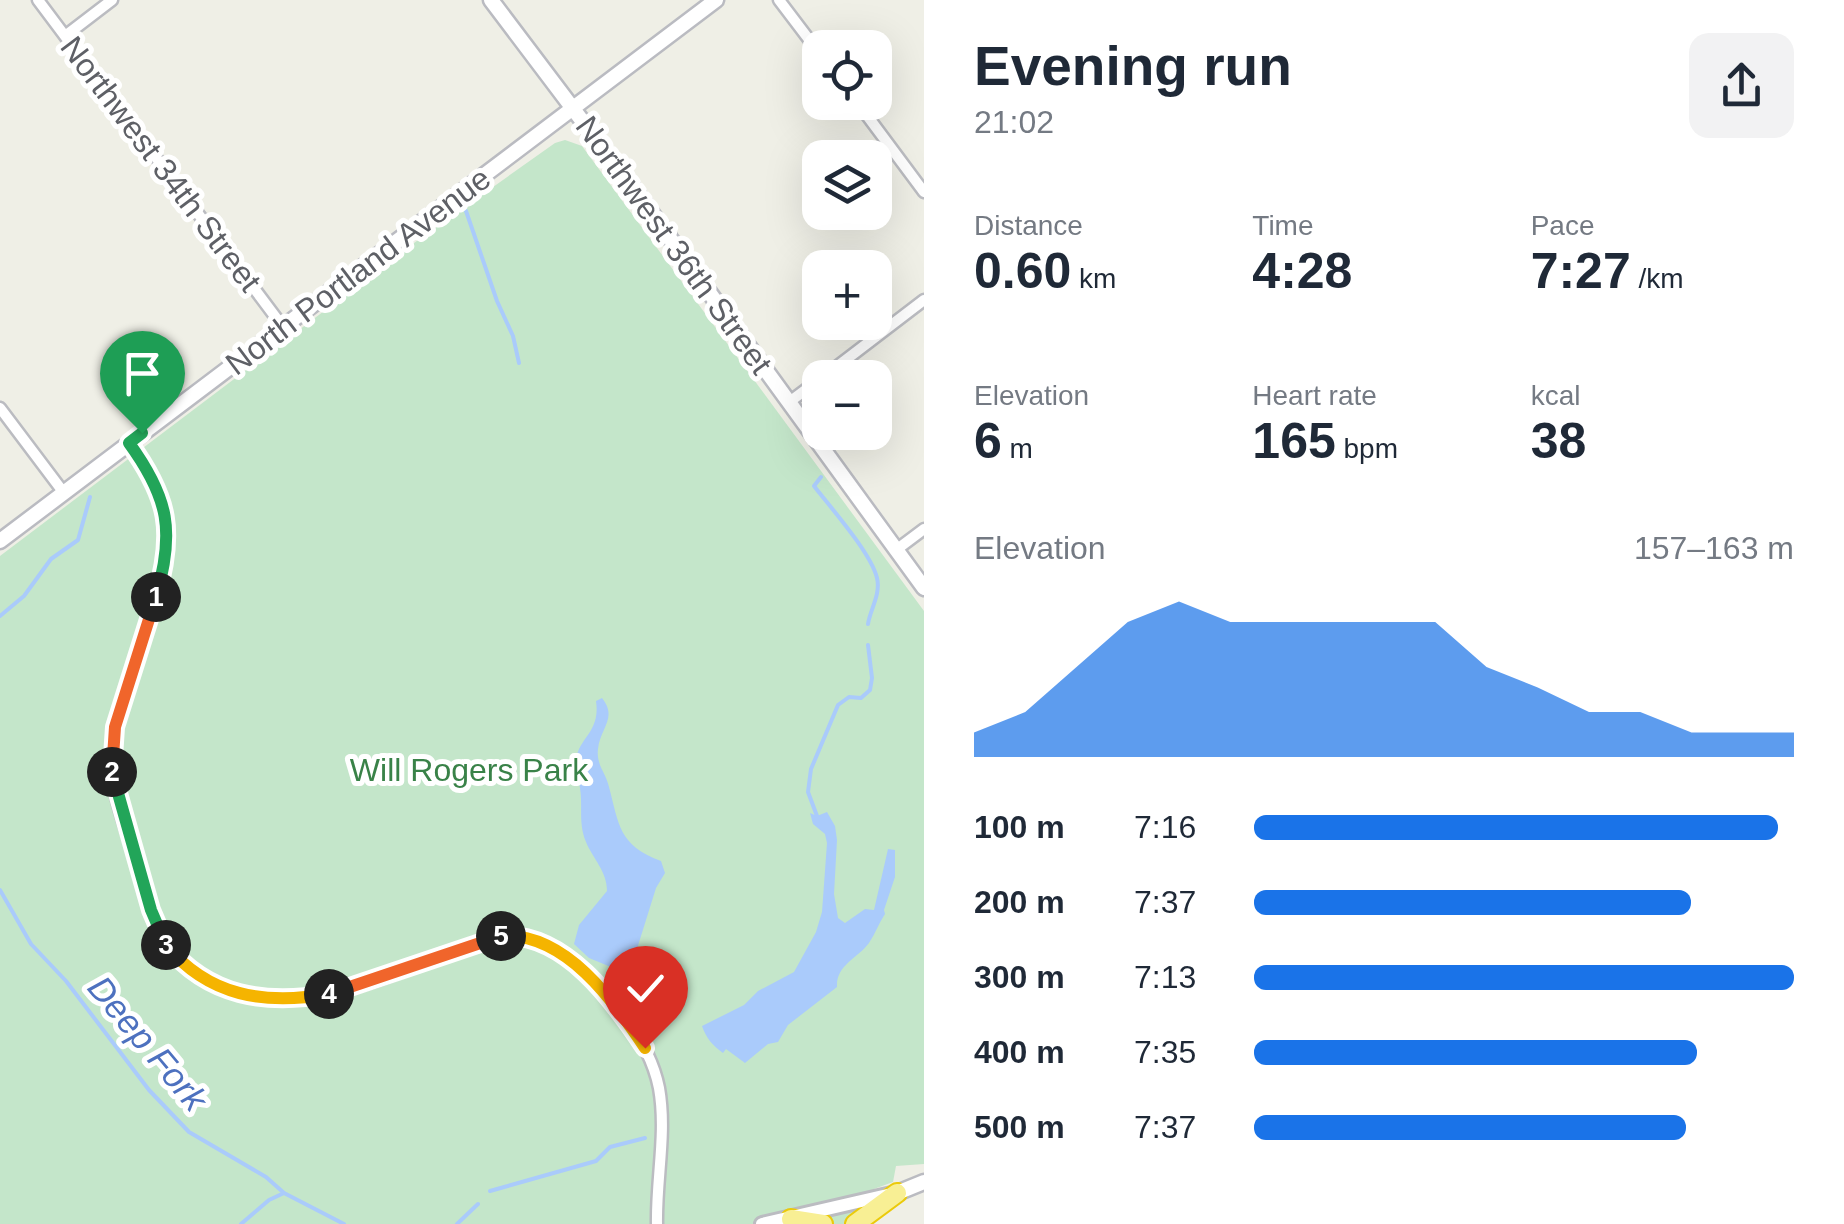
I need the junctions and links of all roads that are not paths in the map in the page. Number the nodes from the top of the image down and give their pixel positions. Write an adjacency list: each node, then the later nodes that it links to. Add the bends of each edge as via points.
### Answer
1 (38, 0): 7 (street, Northwest 34th Street)
2 (112, 0): 7 (street)
3 (492, 0): 8 (main road, Northwest 36th Street)
4 (716, 0): 8 (main road, North Portland Avenue)
5 (779, 0): 6 (street)
6 (802, 30)
7 (65, 36): 12 (street, Northwest 34th Street)
8 (574, 108): 12 (main road, North Portland Avenue); 15 (main road, Northwest 36th Street)
9 (870, 120): 10 (street)
10 (924, 192)
11 (924, 300): 13 (street)
12 (283, 327): 17 (main road, North Portland Avenue)
13 (845, 360)
14 (802, 392): 15 (street)
15 (788, 402): 21 (main road, Northwest 36th Street)
16 (0, 408): 18 (street)
17 (129, 443): 18 (main road, North Portland Avenue); 26 (street, via 159,492 168,543 115,727 111,765 165,944 216,986 285,1000 365,984 489,938 518,936 552,948 613,1002 650,1058 662,1126)
18 (64, 493): 20 (main road, North Portland Avenue)
19 (924, 529): 21 (street)
20 (0, 541)
21 (896, 550): 22 (main road, Northwest 36th Street)
22 (924, 588)
23 (924, 1182): 24 (main road)
24 (896, 1193): 25 (street); 29 (highway)
25 (791, 1219): 27 (street); 28 (highway)
26 (656, 1224)
27 (762, 1224)
28 (824, 1224)
29 (856, 1224)

